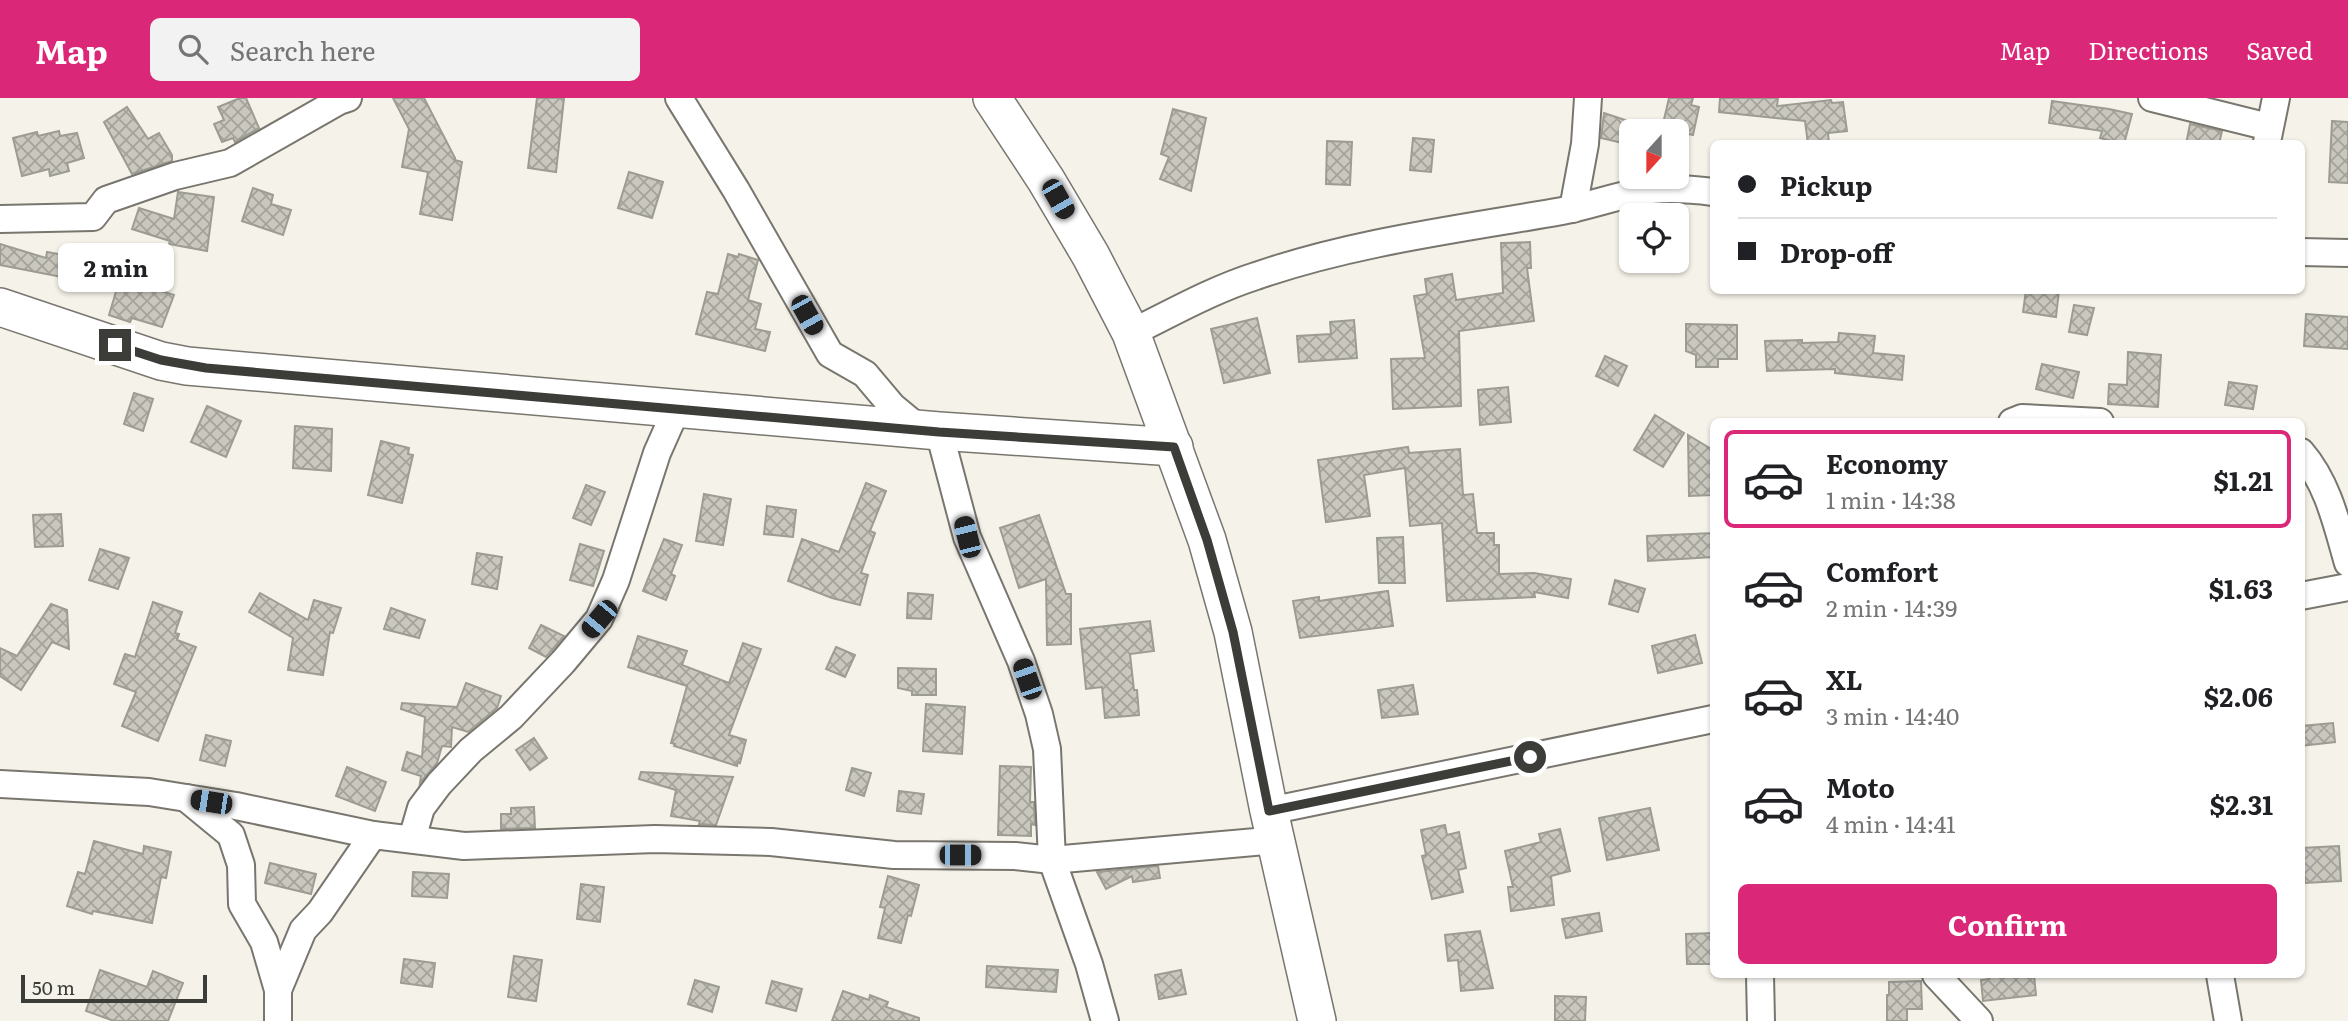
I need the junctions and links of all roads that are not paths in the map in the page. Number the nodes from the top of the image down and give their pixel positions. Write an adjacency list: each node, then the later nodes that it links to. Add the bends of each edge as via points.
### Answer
1 (348, 98): 10 (street, via 230,163 106,200 93,217)
2 (679, 98): 16 (street, via 830,354 865,374 892,406)
3 (992, 98): 14 (street, via 1053,191)
4 (1588, 98): 9 (street)
5 (2152, 98): 7 (street)
6 (2276, 98): 7 (street)
7 (2268, 135)
8 (1710, 192): 9 (street, via 1642,191)
9 (1573, 209): 14 (street, via 1299,262 1211,294)
10 (0, 219)
11 (2305, 252): 12 (street)
12 (2348, 253)
13 (0, 307): 15 (street, via 187,366)
14 (1130, 333): 17 (street)
15 (677, 408): 16 (street); 27 (street, via 599,619 511,717 439,784 421,808)
16 (930, 431): 17 (street); 28 (street, via 967,537 1039,714 1048,749)
17 (1174, 447): 25 (street, via 1233,632)
18 (2305, 459): 19 (street, via 2323,488)
19 (2348, 563)
20 (2348, 587): 21 (street)
21 (2305, 595)
22 (1710, 720): 25 (street)
23 (0, 784): 24 (street, via 122,789)
24 (185, 798): 26 (street); 32 (street, via 231,835 241,865 242,904 264,942)
25 (1273, 826): 28 (street); 35 (street)
26 (373, 835): 27 (street); 32 (street, via 303,930)
27 (412, 839): 28 (street, via 464,846 656,839 771,842 894,855)
28 (1052, 860): 34 (street)
29 (1760, 978): 36 (street)
30 (1939, 978): 37 (street)
31 (2221, 978): 38 (street)
32 (278, 990): 33 (street)
33 (278, 1021)
34 (1105, 1021)
35 (1317, 1021)
36 (1761, 1021)
37 (1979, 1021)
38 (2228, 1021)

